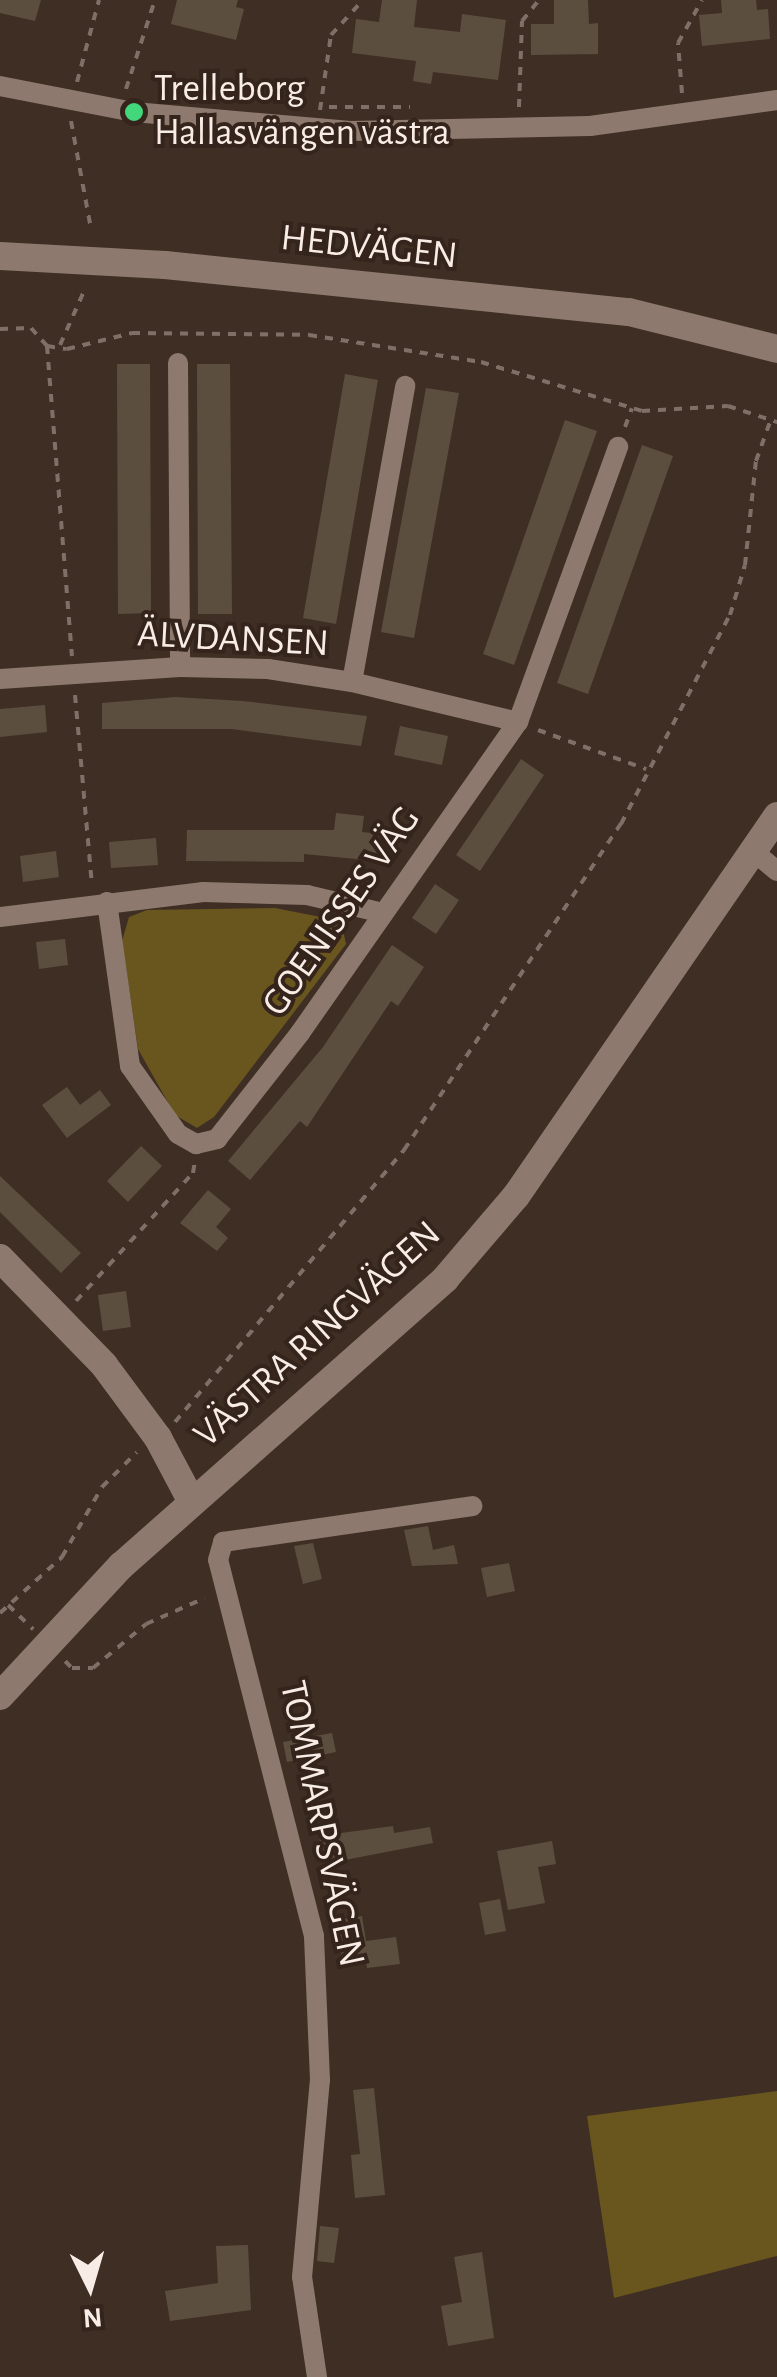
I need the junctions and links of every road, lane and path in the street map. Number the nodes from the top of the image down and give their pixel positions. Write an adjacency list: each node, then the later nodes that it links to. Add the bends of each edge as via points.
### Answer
1 (99, 0): 14 (path)
2 (155, 0): 10 (path)
3 (363, 0): 17 (path, via 332,35)
4 (538, 0): 21 (path, via 522,21)
5 (702, 0): 20 (path, via 678,43)
6 (63, 78): 14 (path)
7 (94, 84): 14 (path)
8 (0, 86): 14 (street)
9 (110, 86): 10 (path)
10 (126, 89): 11 (path)
11 (144, 91)
12 (696, 95): 20 (path)
13 (665, 98): 20 (path)
14 (73, 100): 22 (street); 23 (path)
15 (777, 100): 20 (street)
16 (304, 106): 17 (path)
17 (320, 107): 18 (path); 22 (path)
18 (419, 107)
19 (537, 107): 21 (path)
20 (684, 107): 21 (street)
21 (517, 118): 22 (street)
22 (318, 129)
23 (90, 224)
24 (0, 256): 27 (main road, HEDVÄGEN, via 165,265 629,312)
25 (84, 291): 30 (path)
26 (0, 328): 29 (path, via 31,328)
27 (729, 334): 28 (main road, HEDVÄGEN); 31 (main road, HEDVÄGEN)
28 (777, 341)
29 (48, 346): 30 (path); 37 (path)
30 (59, 348): 34 (path, via 132,333 309,335 481,362 642,411 728,406)
31 (777, 349)
32 (178, 363): 36 (street)
33 (405, 386): 39 (street)
34 (774, 420): 41 (path, via 756,461 745,565 730,615)
35 (618, 447): 40 (street, GOENISSES VÄG)
36 (180, 667): 37 (street, ÄLVDANSEN); 39 (street, ÄLVDANSEN, via 268,669)
37 (73, 672): 38 (street, ÄLVDANSEN); 45 (path)
38 (0, 679)
39 (352, 682): 40 (street, ÄLVDANSEN)
40 (518, 722): 41 (path); 46 (street, GOENISSES VÄG)
41 (646, 769): 51 (path, via 621,824 384,1177 266,1310 202,1395 173,1424)
42 (777, 816): 43 (main road, VÄSTRA RINGVÄGEN)
43 (753, 851): 44 (street); 52 (main road, VÄSTRA RINGVÄGEN, via 516,1196 445,1279)
44 (777, 870)
45 (100, 903): 46 (street, via 203,892 290,894); 47 (street); 48 (street, via 130,1066 154,1106)
46 (383, 913): 48 (street, GOENISSES VÄG, via 218,1139)
47 (0, 917)
48 (196, 1144): 50 (path, via 194,1172)
49 (0, 1258): 50 (main road)
50 (60, 1319): 51 (main road)
51 (159, 1424): 52 (main road); 55 (path, via 122,1462 62,1557)
52 (191, 1500): 57 (main road, VÄSTRA RINGVÄGEN)
53 (472, 1506): 54 (street, TOMMARPSVÄGEN, via 223,1542 218,1560)
54 (226, 1591): 57 (path, via 146,1624 94,1668 72,1668); 59 (street, TOMMARPSVÄGEN, via 314,1936 320,2080 302,2277)
55 (8, 1604): 56 (path); 57 (path)
56 (0, 1613)
57 (48, 1644): 58 (main road, VÄSTRA RINGVÄGEN)
58 (0, 1696)
59 (317, 2377)

